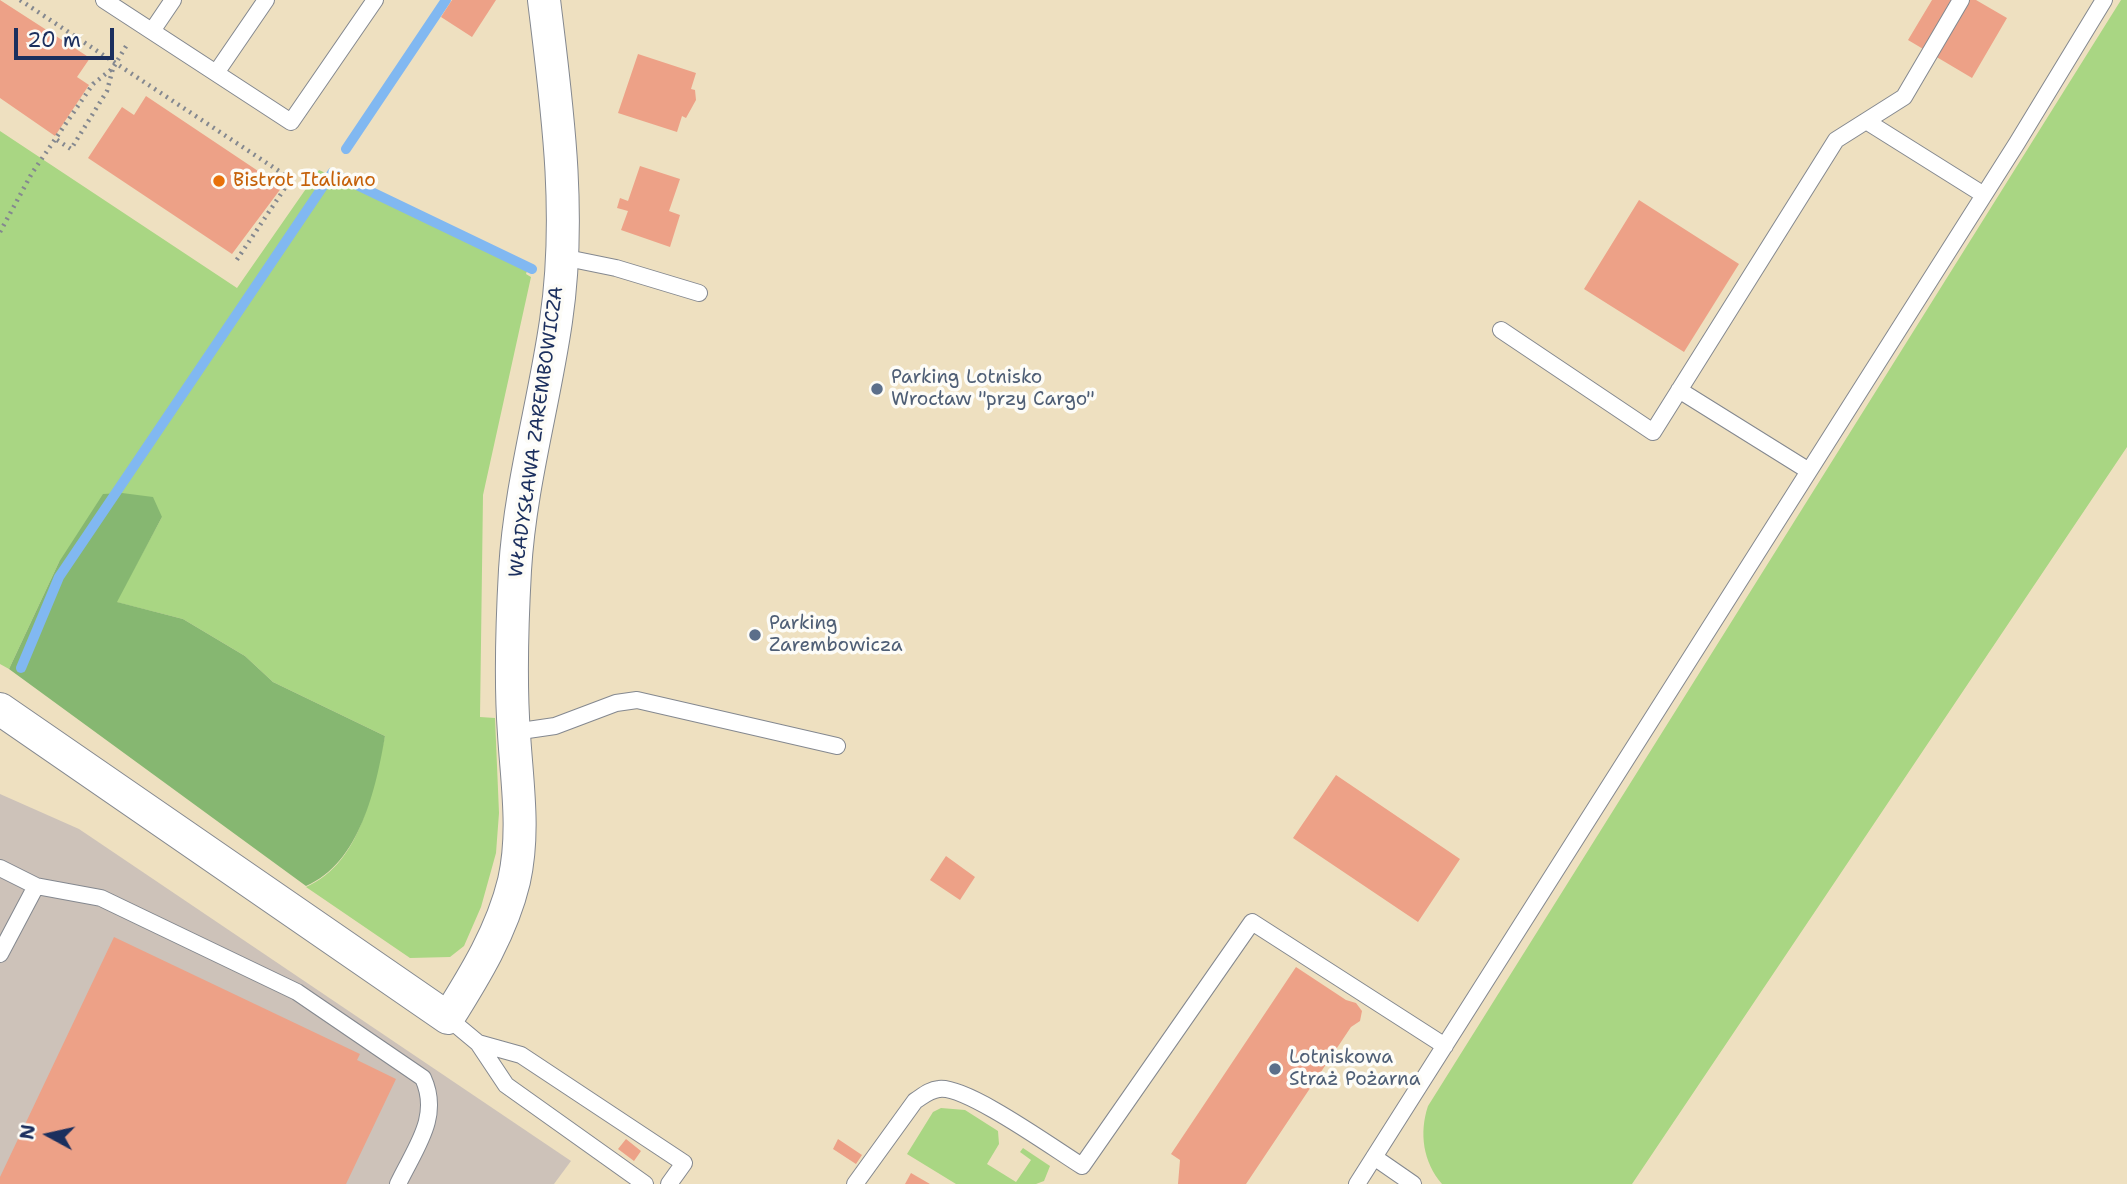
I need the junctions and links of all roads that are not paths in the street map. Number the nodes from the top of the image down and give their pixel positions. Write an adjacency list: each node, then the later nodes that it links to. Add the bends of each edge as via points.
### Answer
1 (104, 0): 8 (lane)
2 (173, 0): 8 (lane)
3 (266, 0): 9 (lane)
4 (374, 0): 9 (lane, via 292,122)
5 (544, 0): 12 (street, WŁADYSŁAWA ZAREMBOWICZA, via 562,150)
6 (1962, 0): 10 (lane, via 1904,97)
7 (2104, 0): 11 (lane)
8 (146, 28): 9 (lane)
9 (216, 73)
10 (1866, 121): 11 (lane); 15 (lane, via 1836,140)
11 (1983, 195): 16 (lane)
12 (562, 257): 13 (lane); 18 (street, WŁADYSŁAWA ZAREMBOWICZA, via 515,569)
13 (699, 293)
14 (1501, 330): 15 (lane, via 1653,432)
15 (1679, 390): 16 (lane)
16 (1809, 471): 25 (lane)
17 (0, 709): 23 (street)
18 (514, 732): 19 (lane, via 555,726 637,700); 23 (street, WŁADYSŁAWA ZAREMBOWICZA, via 520,841 514,880 504,916 482,963)
19 (837, 746)
20 (0, 867): 21 (lane)
21 (36, 886): 22 (lane); 27 (lane, via 101,898 297,992 423,1078 432,1097 428,1123)
22 (0, 954)
23 (448, 1018): 24 (lane)
24 (478, 1043): 28 (lane, via 506,1085); 29 (lane, via 521,1055 684,1163)
25 (1445, 1046): 26 (lane); 30 (lane, via 1252,922 1082,1166 969,1096 940,1088 915,1101)
26 (1374, 1157): 31 (lane); 32 (lane)
27 (398, 1184)
28 (645, 1184)
29 (669, 1184)
30 (855, 1184)
31 (1357, 1184)
32 (1413, 1184)

